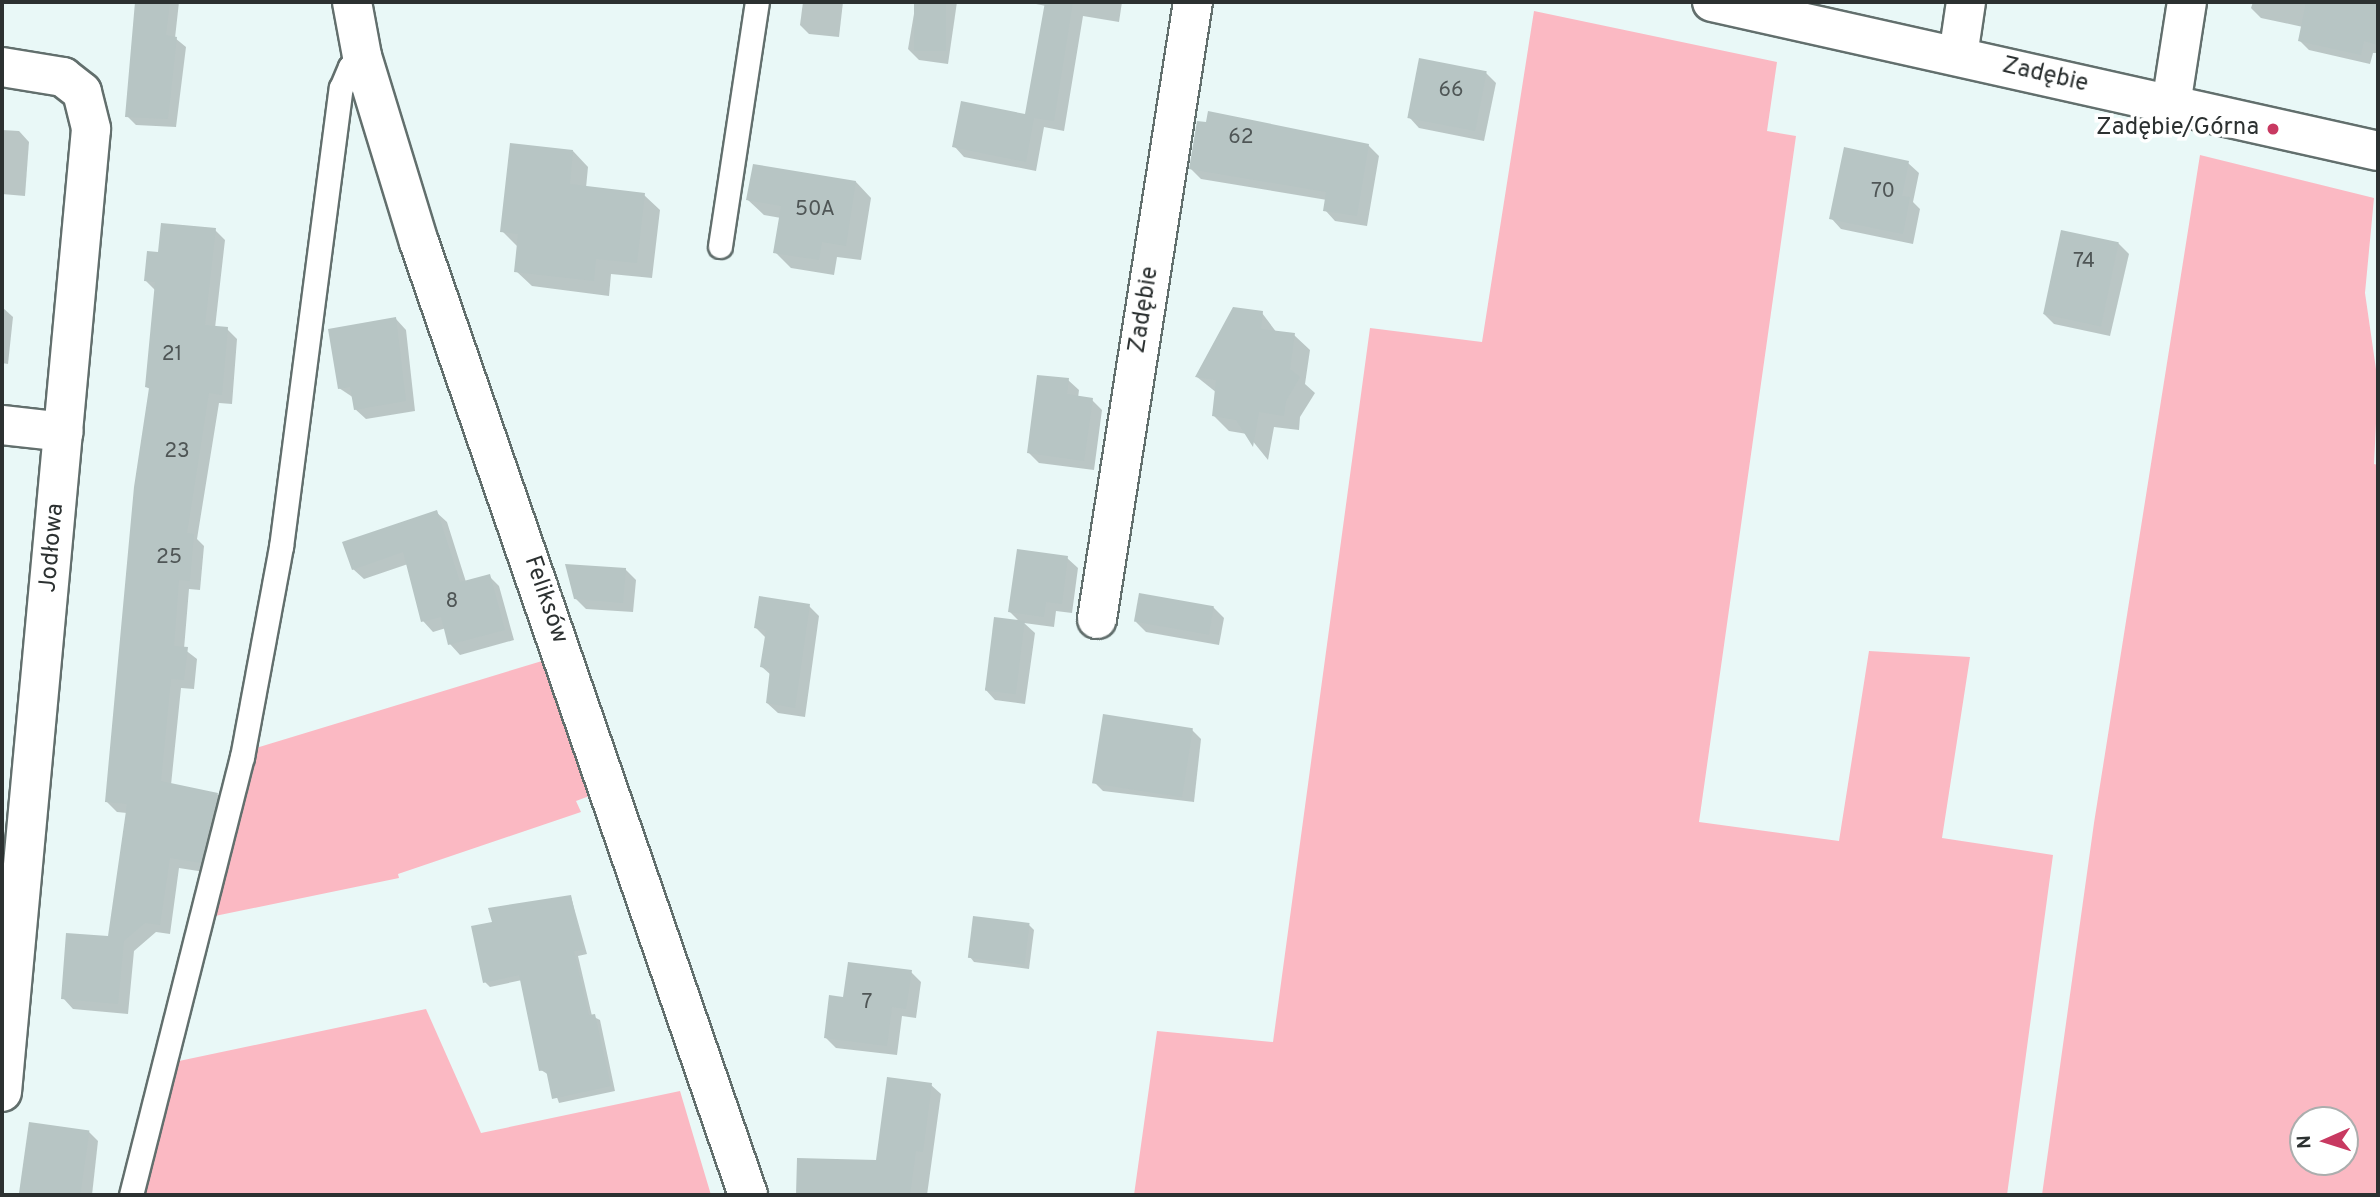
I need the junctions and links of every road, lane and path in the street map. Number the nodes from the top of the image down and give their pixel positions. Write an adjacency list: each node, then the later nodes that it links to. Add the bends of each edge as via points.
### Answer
1 (352, 2): 8 (street, Feliksów)
2 (757, 2): 13 (lane)
3 (1193, 2): 16 (street, Zadębie)
4 (1712, 2): 7 (street, Zadębie)
5 (1966, 2): 9 (street)
6 (2187, 2): 11 (street)
7 (1814, 13): 9 (street, Zadębie)
8 (362, 56): 18 (lane, via 341,88 281,547 242,757); 19 (street, Feliksów, via 419,242)
9 (1958, 56): 11 (street, Zadębie)
10 (2, 67): 15 (street, Jodłowa, via 62,77 82,92 89,109 90,160)
11 (2171, 104): 12 (street, Zadębie)
12 (2378, 151)
13 (720, 246)
14 (2, 425): 15 (street)
15 (64, 432): 17 (street, Jodłowa)
16 (1097, 619)
17 (2, 1092)
18 (131, 1195)
19 (748, 1195)

